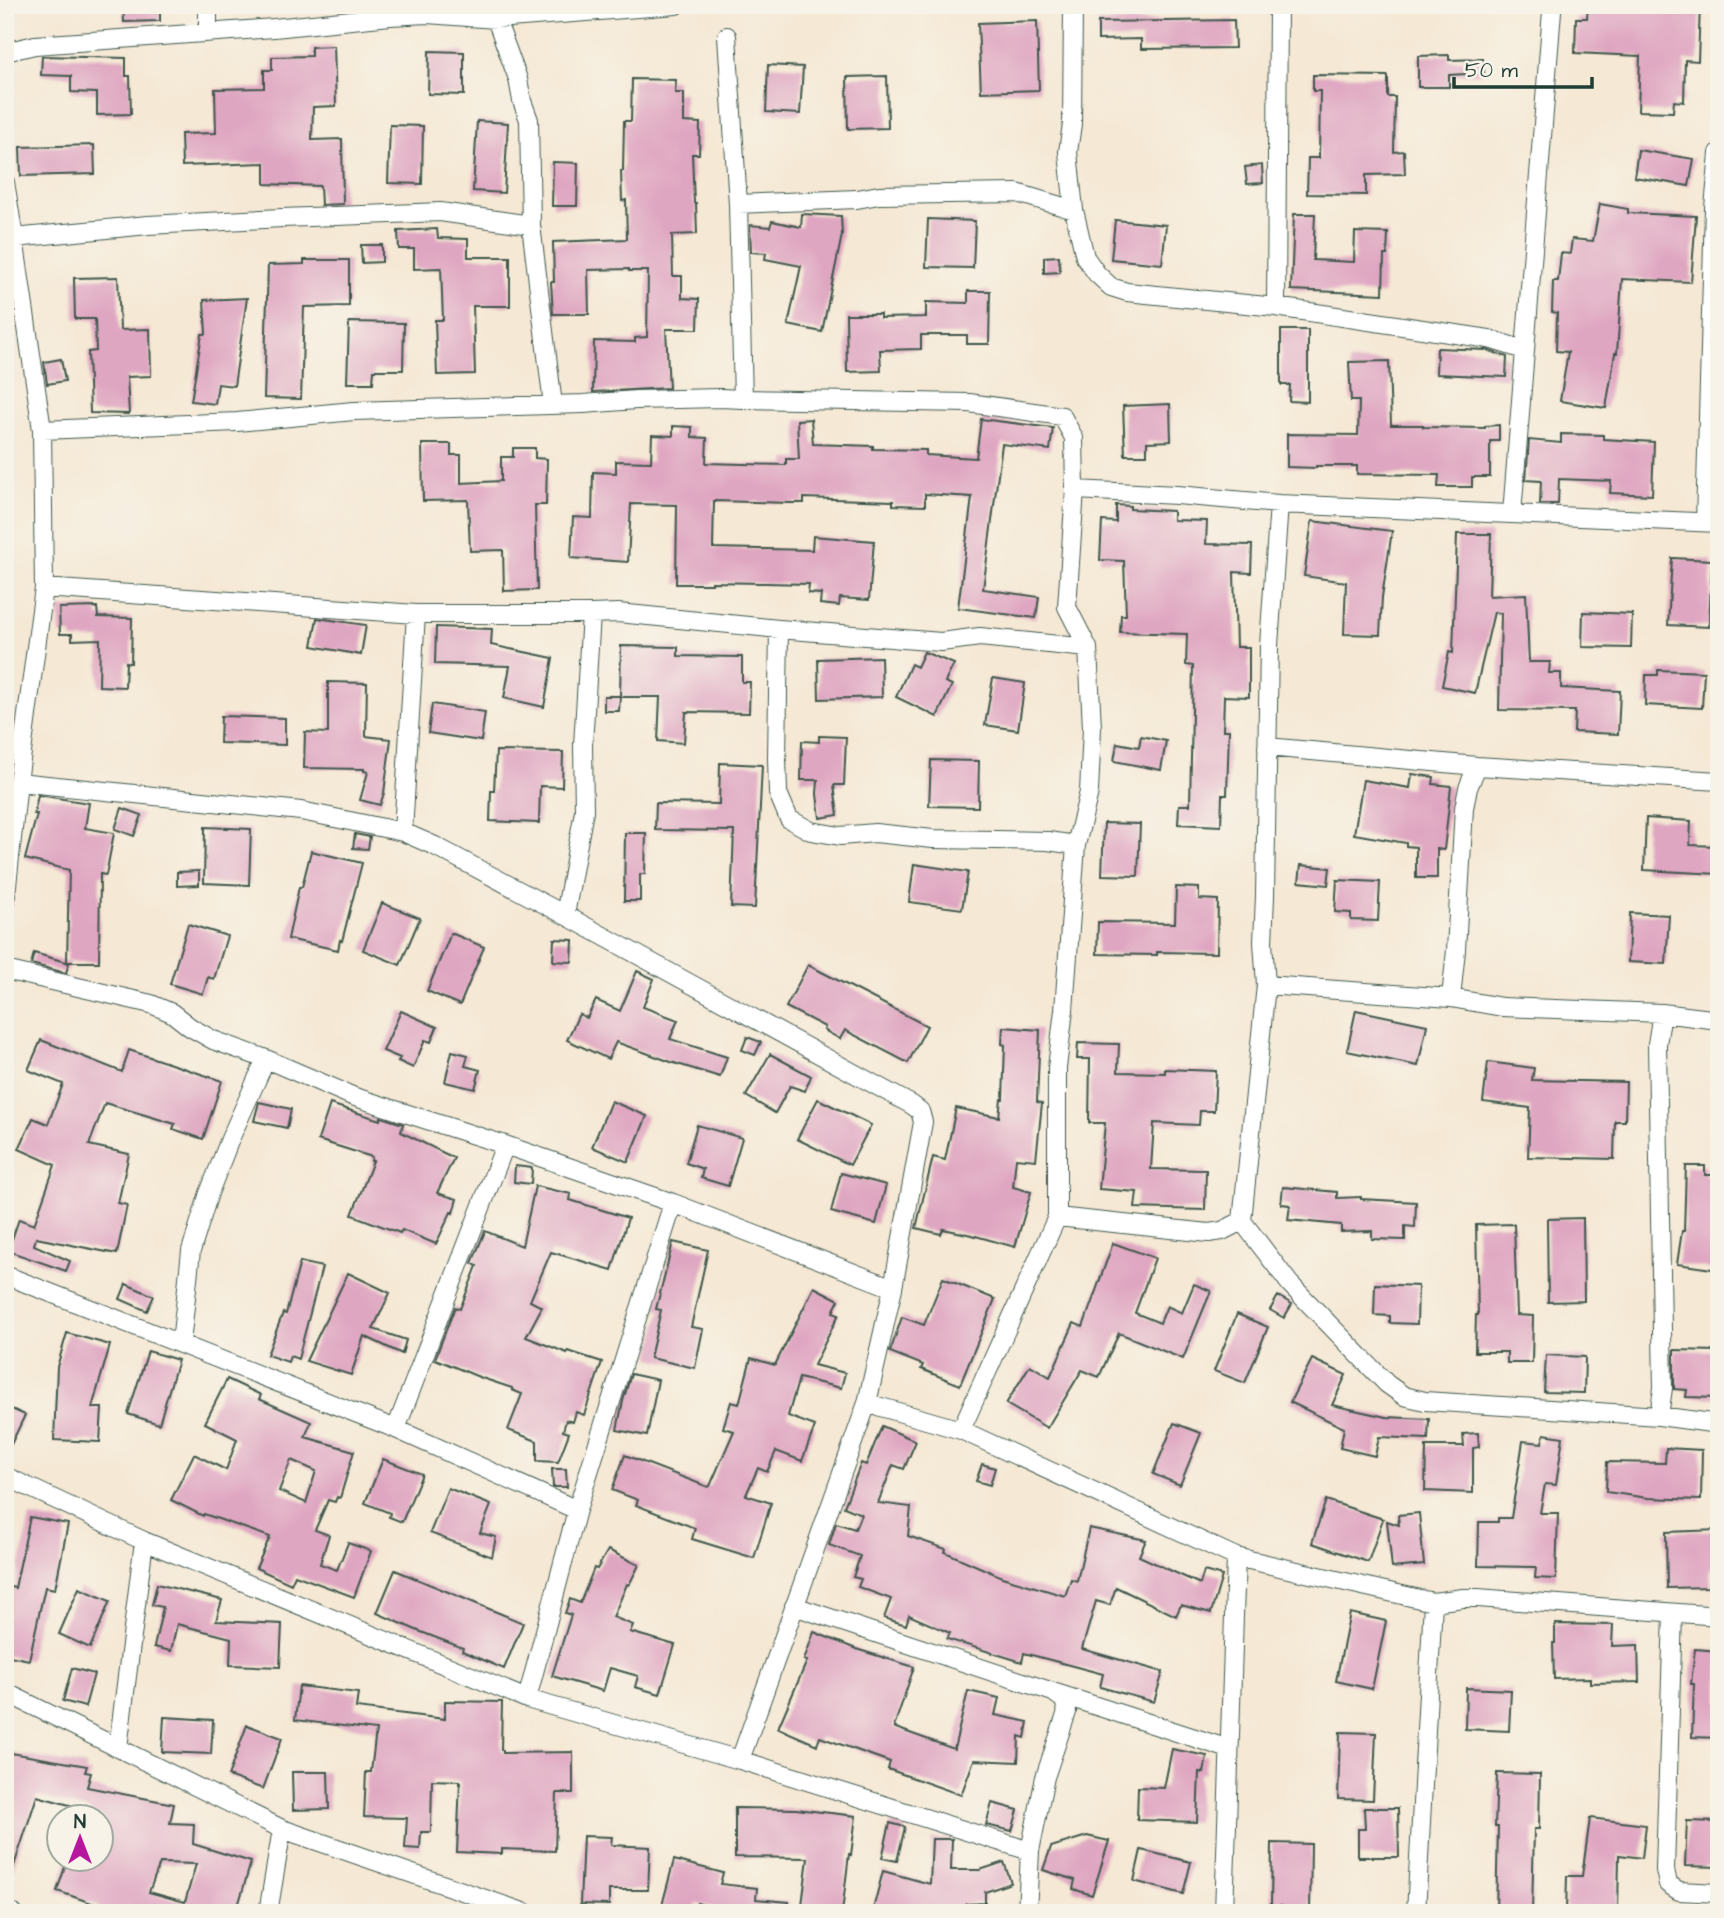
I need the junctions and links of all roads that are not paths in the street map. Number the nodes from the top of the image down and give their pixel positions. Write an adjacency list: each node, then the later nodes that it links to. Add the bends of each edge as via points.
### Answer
1 (208, 5): 8 (street)
2 (676, 5): 7 (street)
3 (1073, 5): 14 (street, via 1068,152)
4 (1278, 5): 17 (street)
5 (1547, 7): 18 (street)
6 (390, 11): 7 (street); 8 (street)
7 (496, 19): 15 (street, via 529,120)
8 (208, 33): 10 (street, via 35,45)
9 (727, 36): 13 (street)
10 (5, 52)
11 (1719, 153): 25 (street, via 1714,208)
12 (5, 182): 16 (street)
13 (737, 204): 14 (street, via 1017,193); 19 (street)
14 (1074, 210): 17 (street, via 1084,257 1111,287)
15 (531, 225): 16 (street, via 440,212); 20 (street)
16 (14, 237): 21 (street)
17 (1276, 307): 18 (street, via 1489,339)
18 (1524, 350): 24 (street)
19 (743, 399): 20 (street); 22 (street, via 970,403 1062,415 1074,438)
20 (553, 405): 21 (street, via 354,411 237,422)
21 (42, 430): 26 (street)
22 (1075, 489): 23 (street); 30 (street, via 1068,607)
23 (1279, 504): 24 (street); 31 (street)
24 (1512, 514): 25 (street)
25 (1712, 522)
26 (44, 588): 27 (street); 34 (street)
27 (416, 614): 28 (street); 35 (street)
28 (591, 614): 29 (street); 38 (street, via 584,811)
29 (779, 629): 30 (street, via 941,642 980,637); 36 (street, via 778,793 789,819 811,831 840,836 875,833)
30 (1088, 648): 36 (street, via 1089,792)
31 (1267, 747): 32 (street); 40 (street)
32 (1477, 766): 33 (street); 41 (street, via 1464,808)
33 (1719, 781)
34 (18, 782): 35 (street, via 301,811); 37 (street)
35 (403, 832): 38 (street)
36 (1076, 845): 47 (street, via 1057,1068)
37 (5, 904)
38 (565, 915): 50 (street, via 920,1111 923,1122)
39 (5, 970): 44 (street, via 151,1004 213,1041)
40 (1266, 985): 41 (street); 48 (street)
41 (1451, 998): 42 (street, via 1502,1007)
42 (1662, 1013): 43 (street); 53 (street, via 1657,1044)
43 (1719, 1020)
44 (266, 1059): 45 (street, via 352,1096); 51 (street, via 230,1139 191,1251)
45 (505, 1145): 46 (street); 55 (street)
46 (673, 1203): 50 (street); 58 (street)
47 (1056, 1217): 48 (street, via 1209,1233); 56 (street)
48 (1242, 1221): 53 (street, via 1290,1284 1404,1396)
49 (5, 1275): 51 (street)
50 (893, 1289): 52 (street)
51 (180, 1343): 55 (street)
52 (867, 1404): 56 (street); 62 (street)
53 (1660, 1416): 54 (street)
54 (1719, 1424)
55 (396, 1429): 58 (street)
56 (961, 1430): 60 (street)
57 (5, 1476): 59 (street)
58 (576, 1510): 67 (street)
59 (144, 1541): 67 (street); 68 (street)
60 (1236, 1557): 61 (street); 69 (street)
61 (1433, 1602): 63 (street, via 1478,1598); 80 (street)
62 (794, 1605): 66 (street); 70 (street)
63 (1673, 1614): 64 (street); 73 (street, via 1665,1870 1668,1884 1679,1891)
64 (1719, 1616)
65 (5, 1692): 68 (street)
66 (1053, 1692): 69 (street); 72 (street, via 1063,1700 1067,1712 1045,1777)
67 (527, 1699): 70 (street)
68 (118, 1748): 71 (street)
69 (1229, 1749): 79 (street)
70 (740, 1760): 72 (street)
71 (282, 1829): 76 (street); 77 (street)
72 (1030, 1851): 78 (street)
73 (1719, 1893)
74 (5, 1910): 75 (street)
75 (13, 1913)
76 (268, 1913)
77 (526, 1913)
78 (1027, 1913)
79 (1224, 1913)
80 (1416, 1913)

